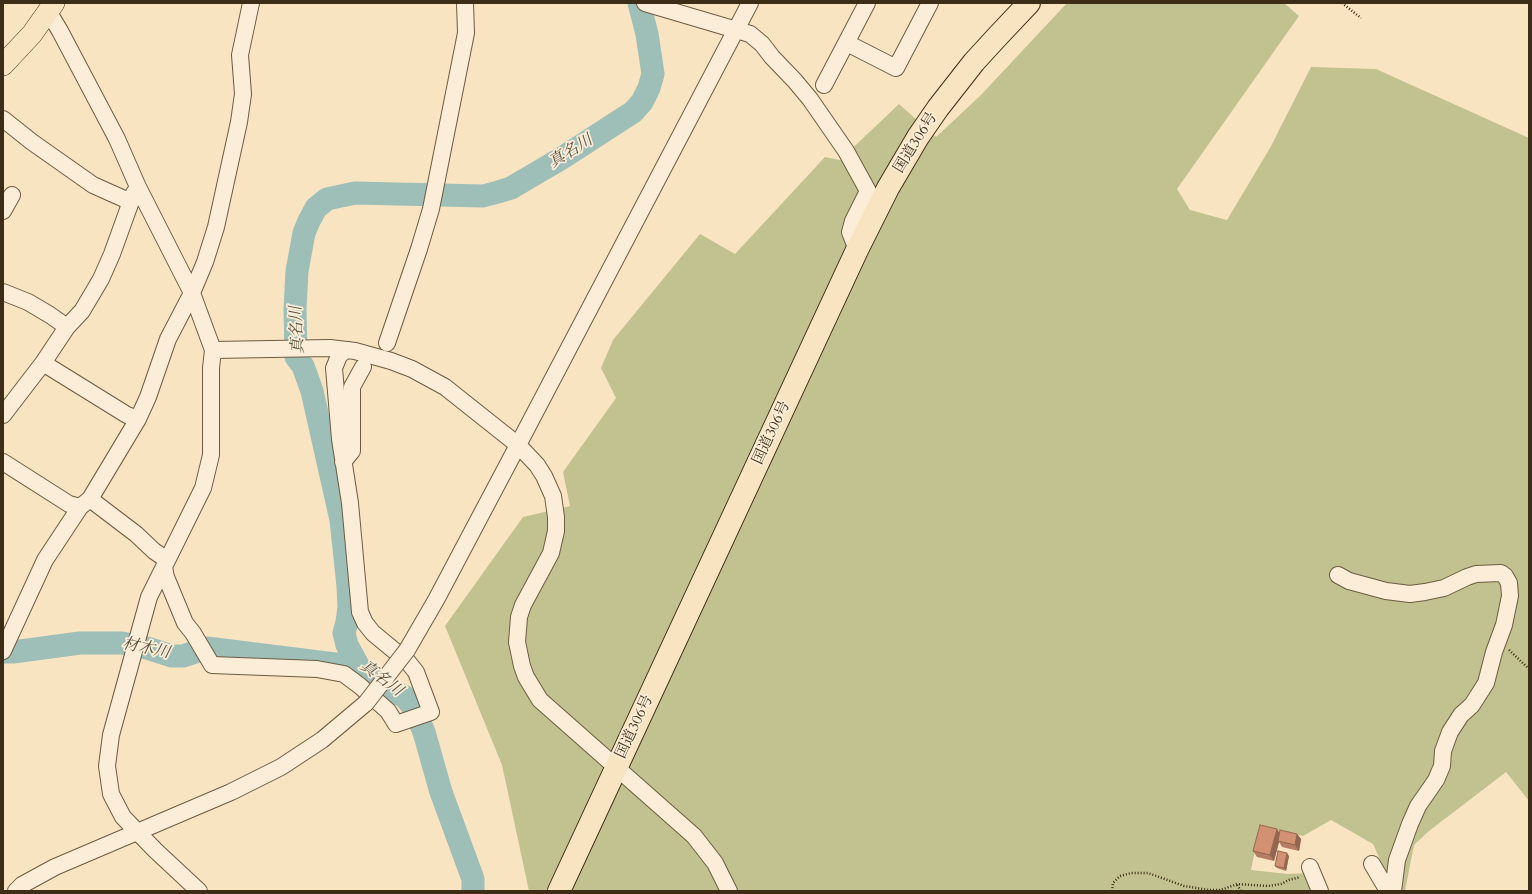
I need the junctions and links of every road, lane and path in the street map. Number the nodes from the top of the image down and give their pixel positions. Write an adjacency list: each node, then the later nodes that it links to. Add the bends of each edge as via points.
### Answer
1 (250, 3): 21 (street, via 240,55 243,94 238,122 216,227)
2 (465, 3): 23 (street, via 466,33 430,209)
3 (750, 3): 11 (street)
4 (867, 3): 12 (street)
5 (930, 3): 12 (street, via 896,68)
6 (1030, 3): 19 (highway, 国道306号, via 991,42 938,108 907,154)
7 (1342, 3): 10 (path)
8 (655, 5): 11 (street)
9 (51, 7): 13 (main road, via 32,34); 17 (street, via 117,139)
10 (1361, 18)
11 (736, 30): 19 (street, via 750,34 762,44 810,99 850,158 868,191 850,232); 30 (street)
12 (847, 42): 14 (street)
13 (3, 65)
14 (824, 85)
15 (3, 119): 17 (street, via 93,185)
16 (12, 195): 18 (street)
17 (135, 196): 21 (street); 22 (street, via 101,279 82,311)
18 (3, 212)
19 (857, 250): 39 (highway, 国道306号)
20 (3, 292): 22 (street, via 28,302)
21 (192, 293): 24 (street); 29 (street, via 168,339)
22 (67, 327): 26 (street)
23 (387, 343)
24 (213, 350): 25 (street); 34 (street, via 211,455 203,488)
25 (349, 350): 30 (street, via 391,360 429,377 460,398); 32 (street, via 339,356 334,368)
26 (43, 363): 28 (street); 29 (street)
27 (363, 367): 32 (street, via 352,387 352,451)
28 (3, 415)
29 (138, 419): 33 (street)
30 (518, 445): 39 (street, via 537,465 549,486 555,507 556,531 552,553 523,605 517,642 522,666 540,700); 40 (street, bridge, via 407,650 366,703 322,740 281,768)
31 (3, 462): 33 (street, via 69,504)
32 (343, 462): 34 (street, via 350,503 360,612 373,633 408,662 416,672 431,712 426,715 396,724 388,711 344,674 317,669 212,665 185,623 166,577)
33 (85, 504): 34 (street, via 136,534); 37 (street, via 45,560)
34 (166, 564): 40 (street, via 149,598 138,635 111,735 107,766 112,794 123,817)
35 (1338, 575): 36 (street, via 1386,592 1410,594 1444,588 1476,574 1501,573 1509,582 1510,596)
36 (1500, 641): 38 (path); 53 (street, via 1494,652 1486,683 1450,732 1436,780 1418,806 1410,824 1397,860)
37 (6, 646)
38 (1529, 669)
39 (615, 768): 47 (highway, 国道306号); 48 (street, via 694,836 715,863)
40 (138, 832): 45 (street, via 55,867); 46 (street)
41 (1372, 864): 52 (street)
42 (1307, 871): 43 (path, via 1281,884); 51 (street)
43 (1237, 884): 44 (path, via 1221,890); 50 (path)
44 (1209, 890): 49 (path, via 1184,886 1148,873 1131,873 1120,876 1113,883)
45 (16, 891)
46 (199, 891)
47 (559, 891)
48 (729, 891)
49 (1112, 891)
50 (1241, 891)
51 (1320, 891)
52 (1388, 891)
53 (1393, 891)

